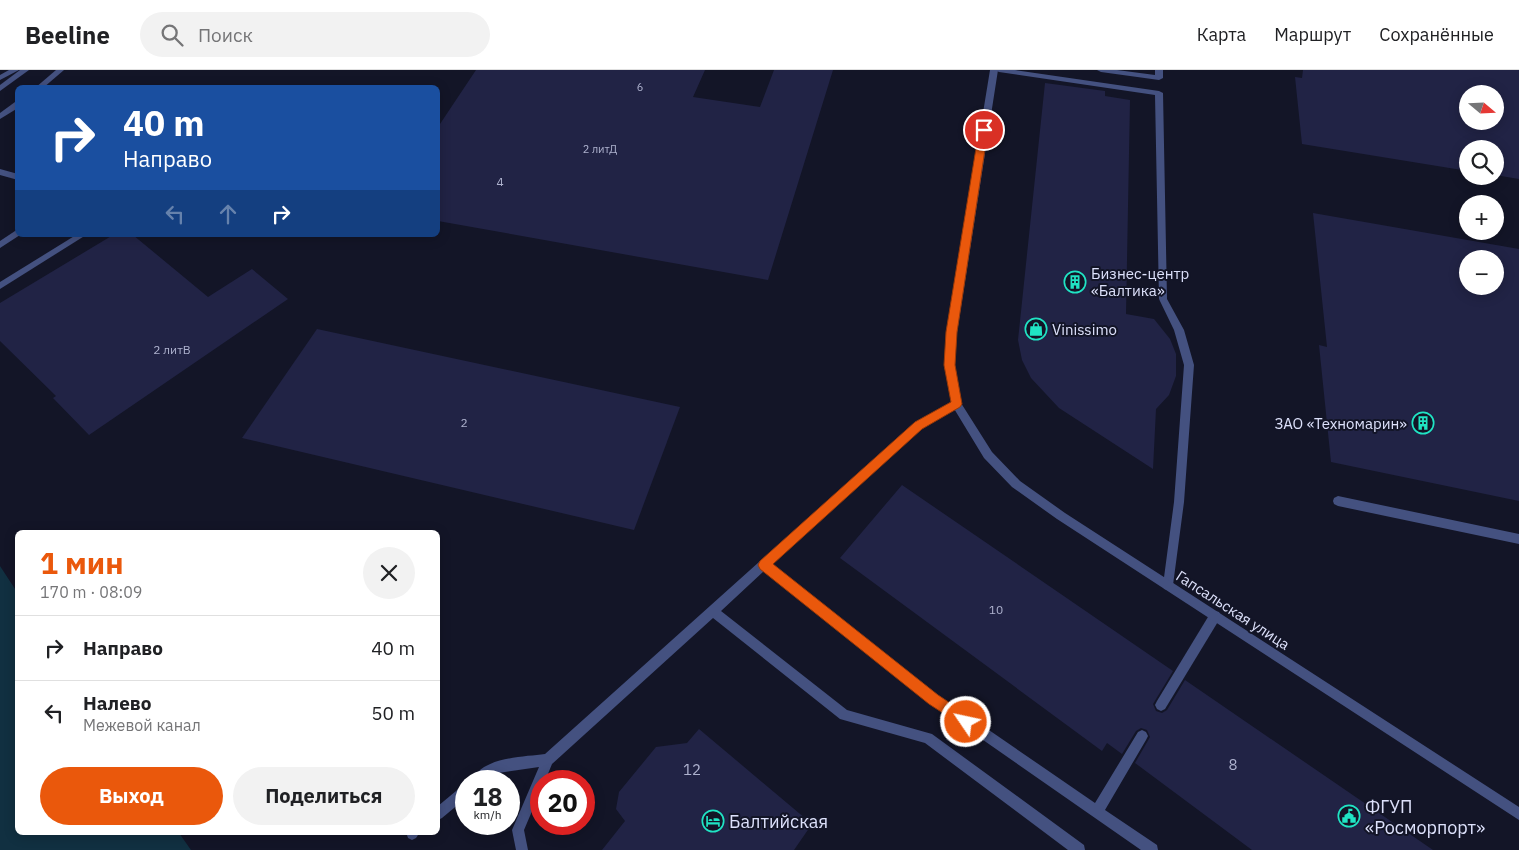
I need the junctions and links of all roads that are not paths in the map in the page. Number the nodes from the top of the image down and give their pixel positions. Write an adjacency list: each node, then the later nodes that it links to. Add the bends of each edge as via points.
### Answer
1 (15, 70): 8 (street)
2 (25, 70): 10 (street)
3 (60, 70): 9 (street)
4 (994, 70): 19 (street, via 952,332 949,365)
5 (999, 70): 23 (street, via 1159,93 1163,299 1179,330 1189,366 1179,502)
6 (1101, 70): 7 (street, via 1160,78)
7 (1159, 70)
8 (0, 78)
9 (42, 85)
10 (0, 89)
11 (15, 106): 12 (street)
12 (0, 117)
13 (0, 172): 14 (street)
14 (15, 176)
15 (15, 234): 17 (street)
16 (79, 237): 18 (street)
17 (0, 245)
18 (0, 286)
19 (956, 404): 22 (street, via 918,425); 23 (street, Гапсальская улица, via 988,456 1016,484)
20 (1338, 502): 21 (street)
21 (1519, 539)
22 (764, 565): 24 (street); 31 (street, via 934,699)
23 (1168, 585): 25 (street, Гапсальская улица)
24 (713, 611): 28 (street); 35 (street, via 844,715 928,738)
25 (1215, 616): 26 (street); 33 (street, Гапсальская улица)
26 (1161, 705)
27 (1142, 736): 31 (street)
28 (548, 760): 29 (street); 34 (street, via 518,830)
29 (491, 770)
30 (455, 799): 32 (street)
31 (1097, 811): 36 (street)
32 (440, 812)
33 (1519, 814)
34 (522, 850)
35 (1079, 850)
36 (1152, 850)

